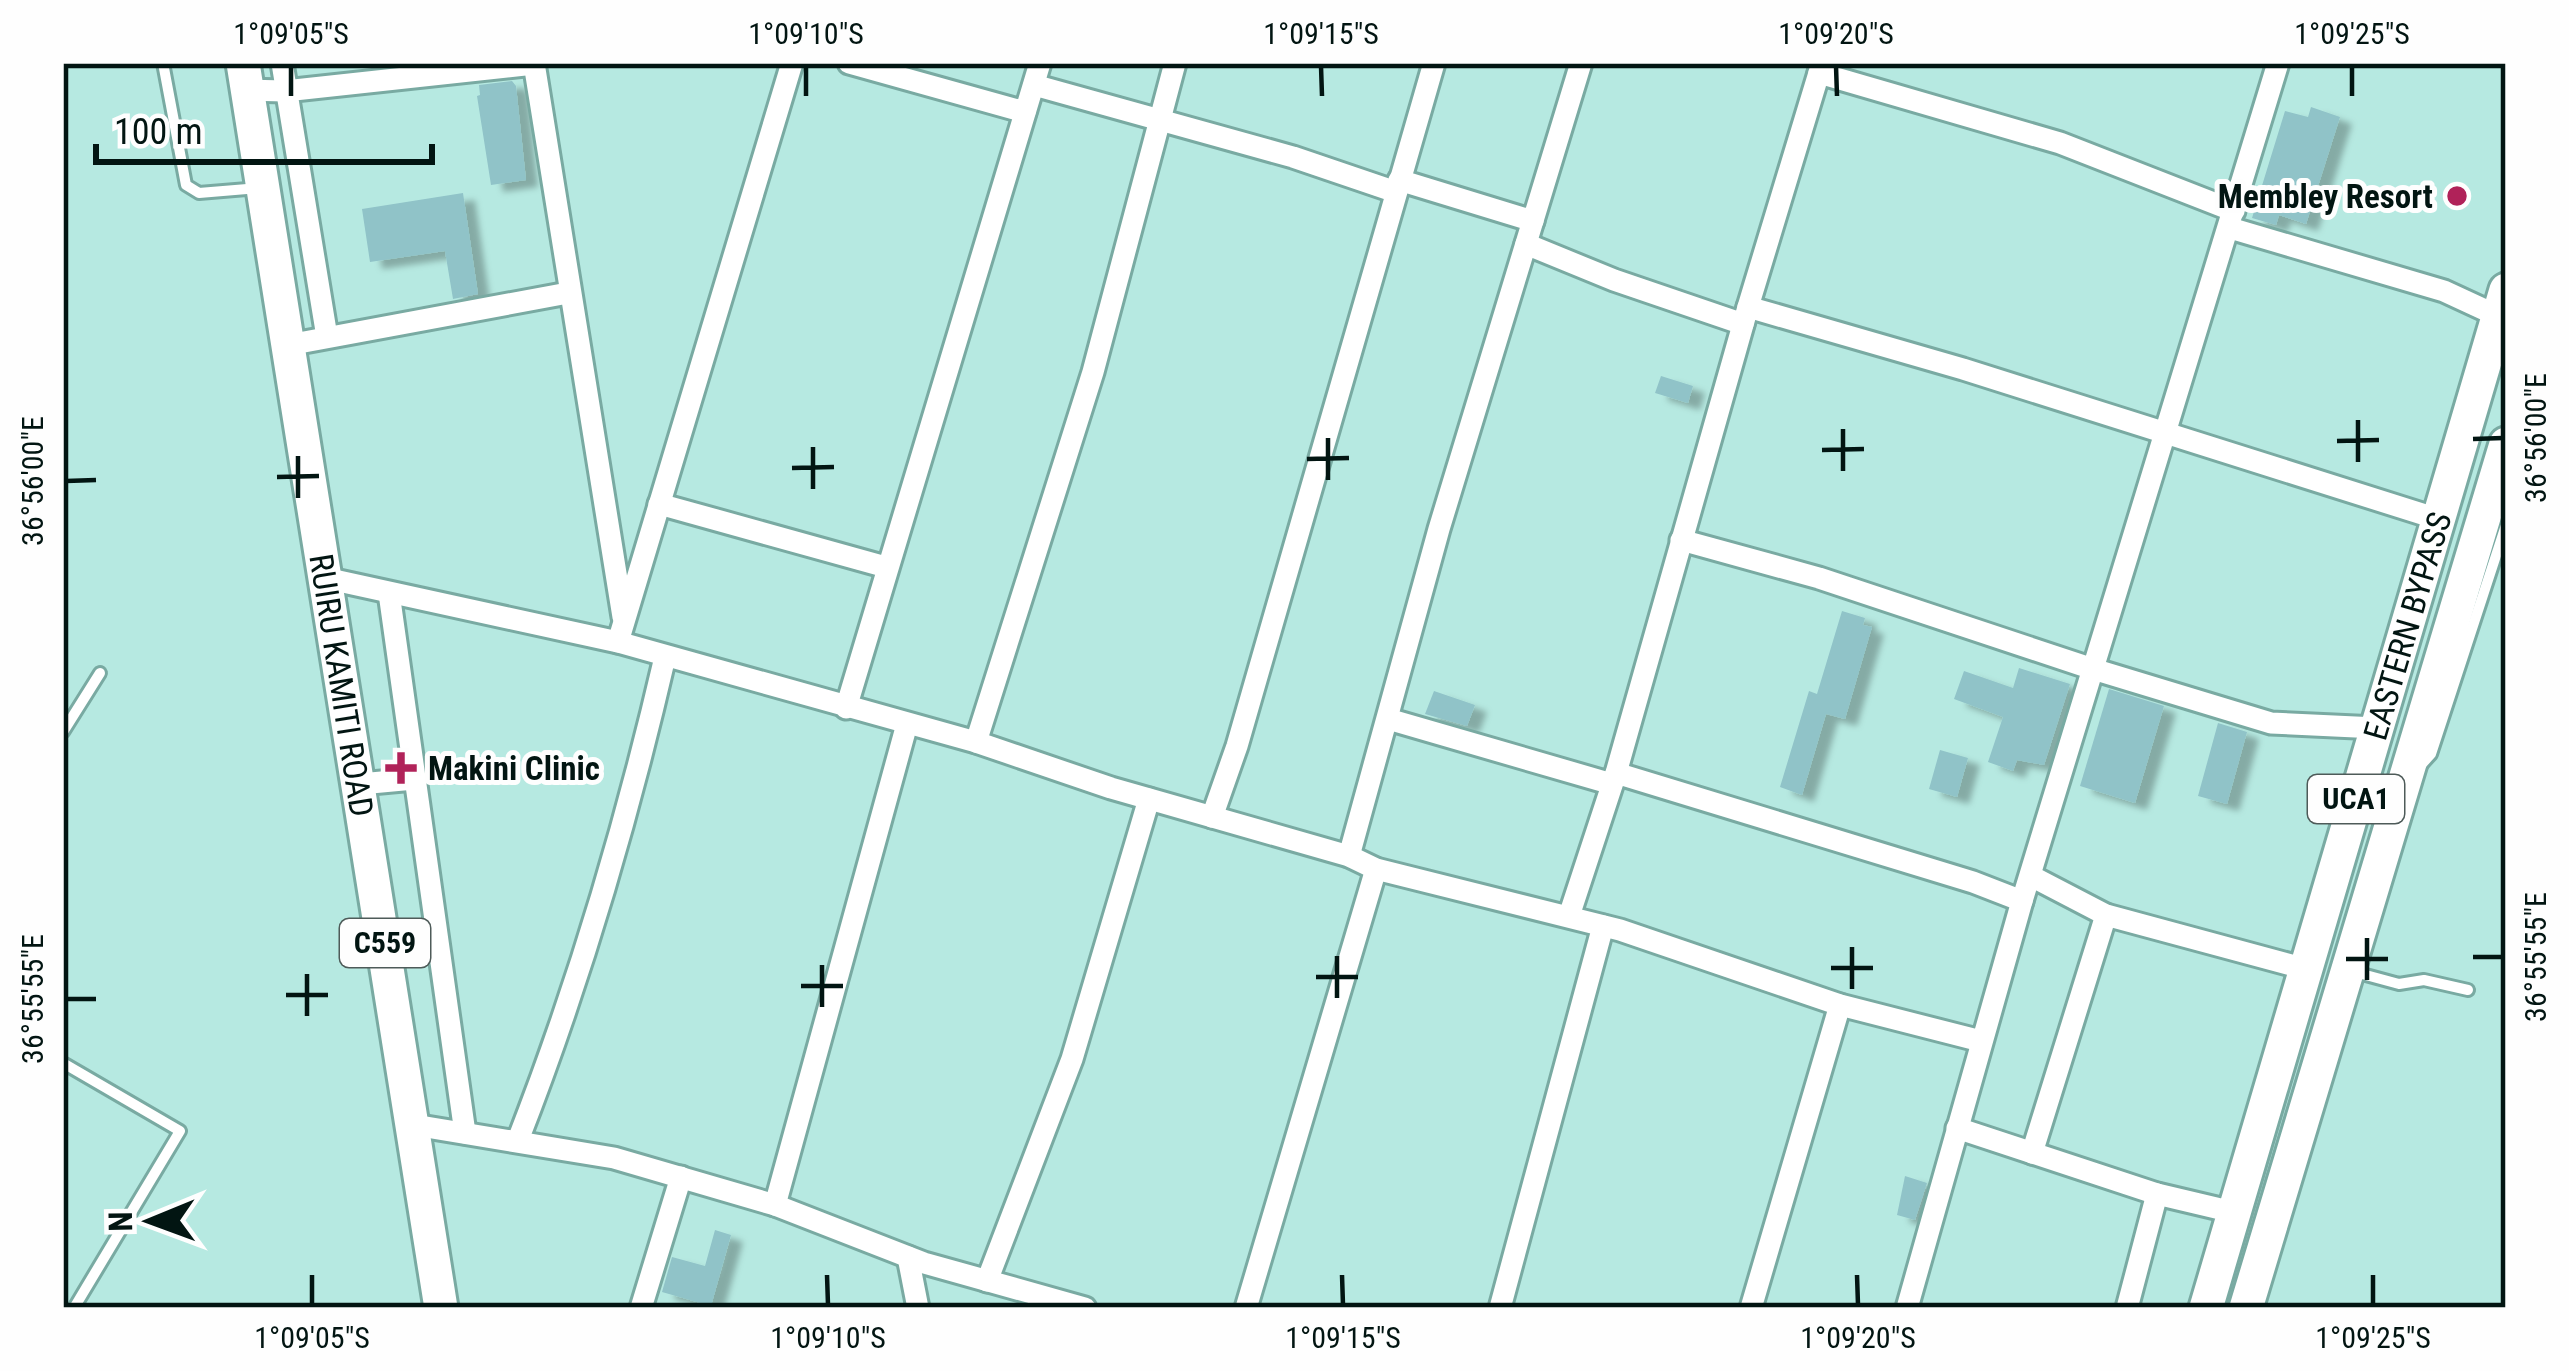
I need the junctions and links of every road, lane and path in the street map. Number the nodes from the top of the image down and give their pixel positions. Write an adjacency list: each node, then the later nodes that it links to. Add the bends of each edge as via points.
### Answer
1 (163, 63): 17 (lane, via 186,185 199,193)
2 (283, 63): 13 (street)
3 (534, 63): 13 (street); 20 (street)
4 (792, 63): 27 (street)
5 (849, 63): 14 (street)
6 (1175, 63): 15 (street)
7 (1434, 63): 16 (street)
8 (1581, 63): 19 (street)
9 (2278, 63): 18 (street)
10 (1821, 68): 18 (street, via 2060,143); 22 (street)
11 (1037, 74): 14 (street); 15 (street)
12 (246, 77): 13 (street); 17 (main road, RUIRU KAMITI ROAD / C559)
13 (285, 91): 23 (street)
14 (1025, 112): 31 (street)
15 (1158, 118): 16 (street); 43 (street, via 1093,372)
16 (1398, 186): 19 (street); 49 (street)
17 (262, 188): 24 (main road, RUIRU KAMITI ROAD / C559)
18 (2232, 219): 21 (street); 25 (street)
19 (1529, 232): 22 (street, via 1614,280); 39 (street)
20 (568, 293): 23 (street); 34 (street)
21 (2502, 303): 28 (main road, EASTERN BYPASS / UCA1)
22 (1745, 316): 25 (street, via 1964,368); 30 (street)
23 (327, 337): 24 (street)
24 (288, 345): 32 (main road, RUIRU KAMITI ROAD / C559)
25 (2164, 433): 28 (street); 36 (street)
26 (2506, 444): 47 (main road, EASTERN BYPASS)
27 (658, 504): 31 (street); 34 (street)
28 (2438, 519): 41 (main road, EASTERN BYPASS / UCA1)
29 (2506, 525): 47 (lane, via 2431,754)
30 (1681, 540): 36 (street); 45 (street)
31 (886, 566): 38 (street)
32 (325, 578): 33 (street); 46 (main road, RUIRU KAMITI ROAD / C559)
33 (388, 593): 34 (street); 44 (street)
34 (621, 633): 35 (street)
35 (665, 657): 38 (street); 66 (street, via 613,858)
36 (2093, 669): 41 (street, via 2271,724); 52 (street)
37 (100, 673): 42 (lane)
38 (846, 708): 40 (street)
39 (1388, 719): 45 (street); 50 (street)
40 (907, 724): 43 (street); 70 (street)
41 (2377, 728): 57 (main road, EASTERN BYPASS / UCA1)
42 (63, 731)
43 (976, 742): 48 (street)
44 (414, 778): 46 (street); 65 (street)
45 (1614, 779): 53 (street); 55 (street)
46 (360, 784): 63 (main road, RUIRU KAMITI ROAD / C559)
47 (2404, 786): 58 (main road, EASTERN BYPASS)
48 (1149, 799): 49 (street); 73 (street, via 1072,1059)
49 (1212, 818): 50 (street)
50 (1349, 856): 51 (street)
51 (1376, 869): 55 (street); 79 (street)
52 (2030, 875): 53 (street); 54 (street)
53 (2022, 902): 61 (street)
54 (2106, 915): 57 (street); 67 (street)
55 (1569, 916): 56 (street)
56 (1603, 926): 60 (street); 80 (street)
57 (2306, 968): 71 (main road, EASTERN BYPASS / UCA1)
58 (2348, 970): 59 (lane); 85 (main road, EASTERN BYPASS)
59 (2468, 990)
60 (1840, 1005): 61 (street); 81 (street)
61 (1982, 1041): 64 (street)
62 (63, 1063): 74 (lane, via 180,1132)
63 (414, 1125): 65 (street); 75 (main road, RUIRU KAMITI ROAD / C559)
64 (1957, 1128): 67 (street); 82 (street)
65 (465, 1133): 66 (street)
66 (518, 1141): 68 (street)
67 (2032, 1153): 69 (street)
68 (681, 1177): 70 (street); 76 (street)
69 (2157, 1194): 71 (street); 83 (street)
70 (775, 1205): 72 (street)
71 (2234, 1213): 84 (main road, EASTERN BYPASS / UCA1)
72 (908, 1257): 73 (street); 77 (street)
73 (987, 1280): 78 (street)
74 (74, 1308)
75 (441, 1308)
76 (641, 1308)
77 (918, 1308)
78 (1085, 1308)
79 (1246, 1308)
80 (1500, 1308)
81 (1751, 1308)
82 (1906, 1308)
83 (2127, 1308)
84 (2206, 1308)
85 (2246, 1308)

